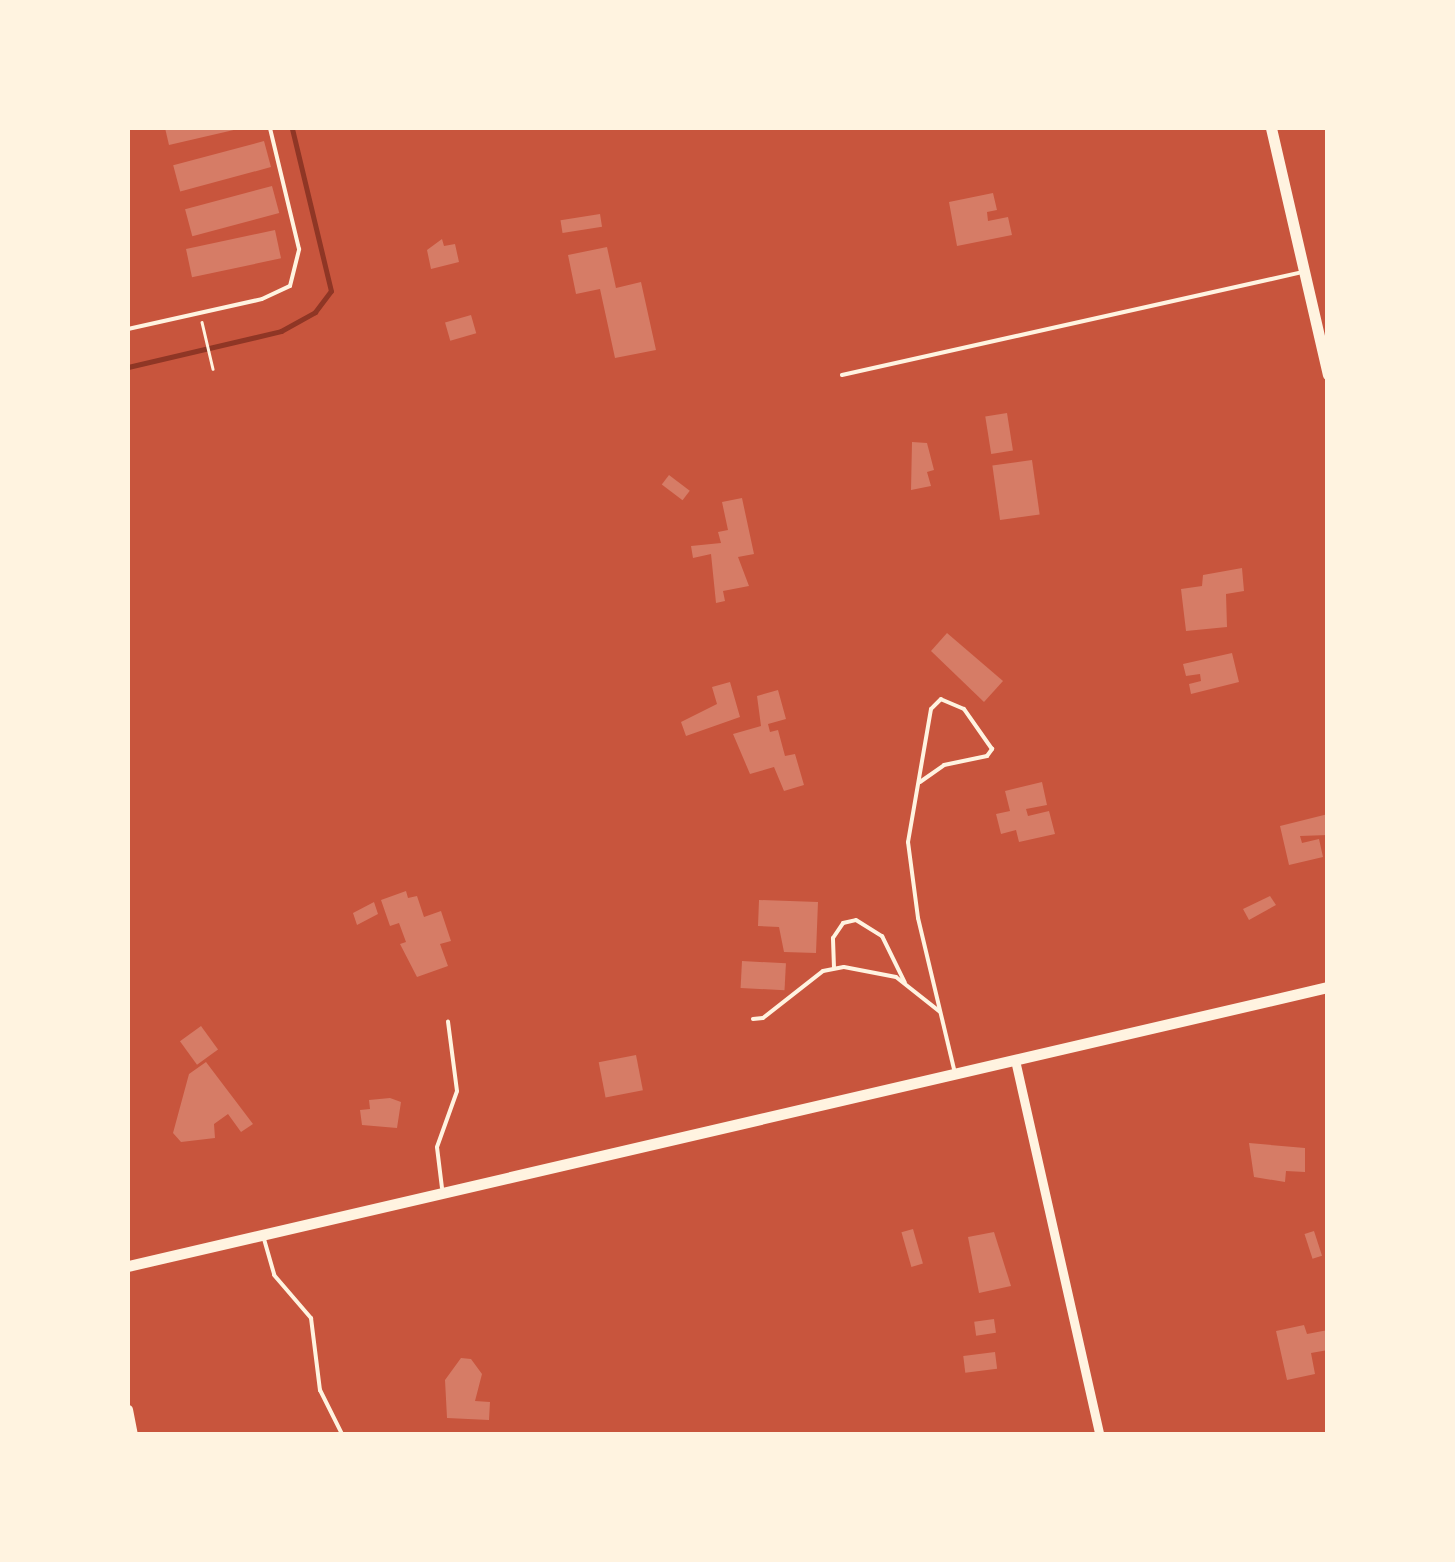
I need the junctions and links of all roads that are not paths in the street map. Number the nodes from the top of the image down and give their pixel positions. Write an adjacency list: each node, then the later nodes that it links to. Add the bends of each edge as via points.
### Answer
1 (270, 128): 4 (lane, via 299,249 290,286 262,299)
2 (1271, 128): 3 (street)
3 (1304, 272): 5 (street); 6 (lane)
4 (128, 330)
5 (1328, 374)
6 (842, 375)
7 (920, 782): 7 (lane, via 931,709 942,698 983,728 992,749 987,756 944,764); 11 (lane, via 908,842)
8 (834, 969): 9 (lane); 9 (lane, via 832,938 843,923 856,920 882,936); 12 (lane)
9 (905, 983): 11 (lane)
10 (1328, 987): 14 (street)
11 (938, 1011): 15 (lane)
12 (753, 1019)
13 (448, 1022): 16 (lane, via 457,1091 437,1147)
14 (1015, 1060): 15 (street); 22 (street)
15 (955, 1074): 16 (street)
16 (442, 1193): 17 (street)
17 (263, 1234): 18 (street); 21 (lane, via 274,1275 311,1318 320,1390)
18 (128, 1266)
19 (128, 1408): 20 (street)
20 (132, 1434)
21 (342, 1434)
22 (1099, 1434)

